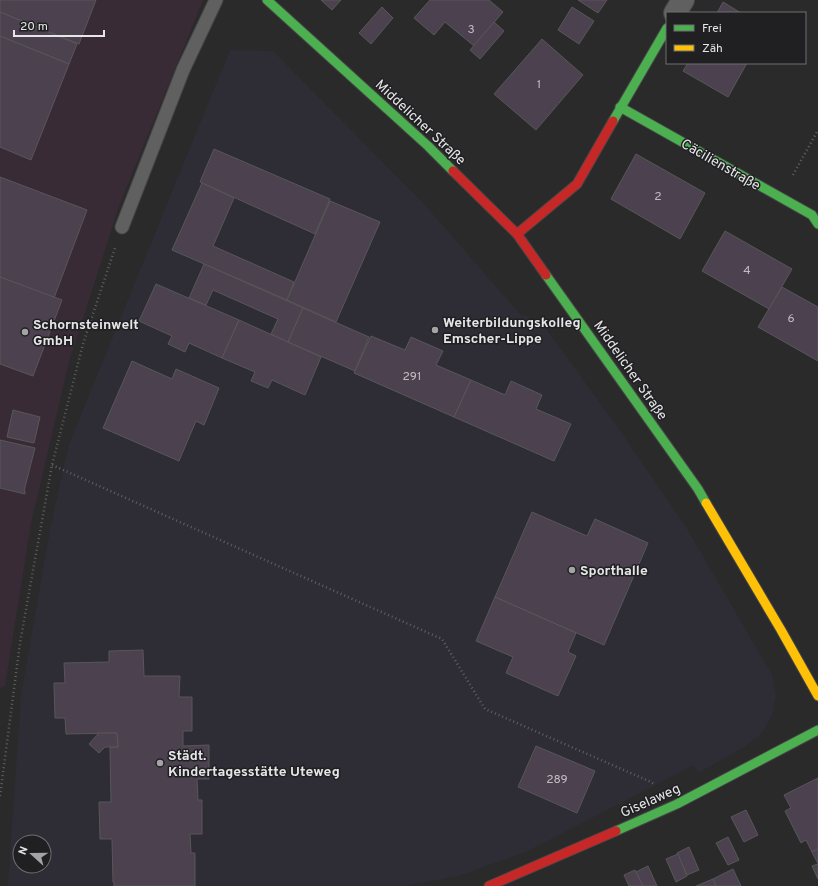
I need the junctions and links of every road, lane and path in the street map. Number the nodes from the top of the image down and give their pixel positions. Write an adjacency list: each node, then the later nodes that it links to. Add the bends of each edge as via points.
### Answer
1 (216, 0): 10 (lane, via 183,70)
2 (267, 0): 11 (street, Middelicher Straße, via 428,146)
3 (683, 0): 4 (street)
4 (677, 12)
5 (666, 30): 6 (street)
6 (620, 107): 8 (street, Cäcilienstraße); 11 (street, via 576,184)
7 (818, 130): 8 (path)
8 (780, 198): 9 (street, Cäcilienstraße, via 812,215)
9 (818, 224)
10 (122, 227): 12 (path, via 83,344)
11 (517, 234): 13 (street, Middelicher Straße, via 698,489)
12 (52, 466): 15 (path, via 20,643); 16 (path, via 442,639 485,709 651,782)
13 (818, 696)
14 (818, 730): 16 (street, Giselaweg)
15 (0, 796)
16 (677, 804): 17 (street, Giselaweg)
17 (489, 886)

